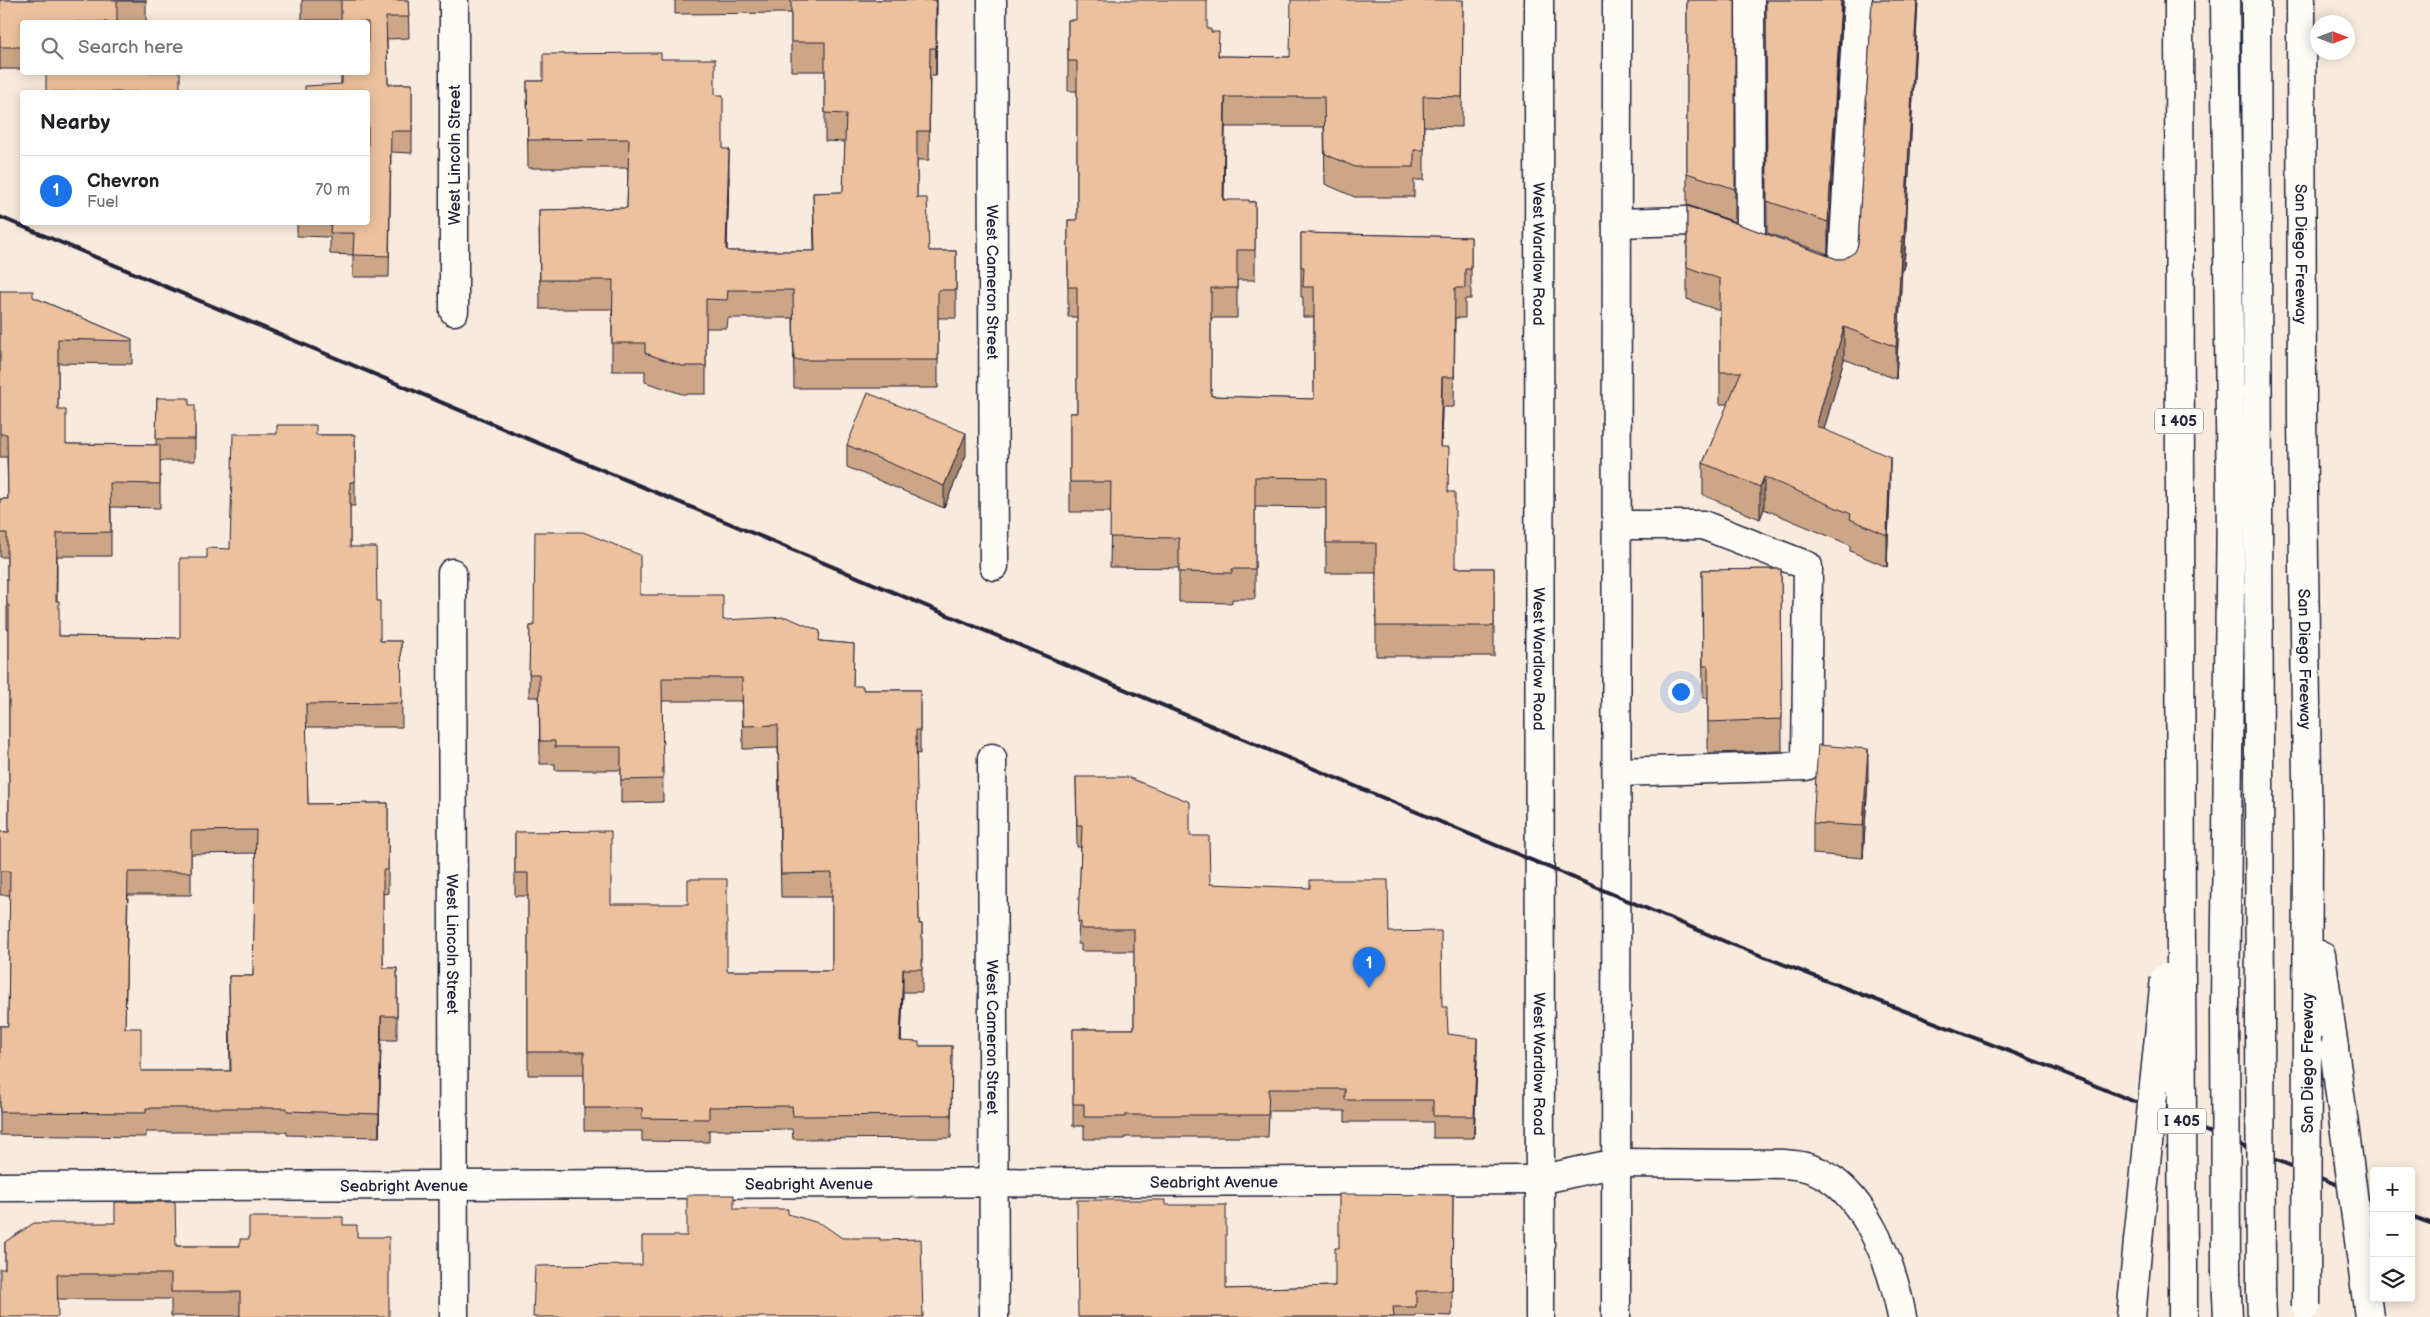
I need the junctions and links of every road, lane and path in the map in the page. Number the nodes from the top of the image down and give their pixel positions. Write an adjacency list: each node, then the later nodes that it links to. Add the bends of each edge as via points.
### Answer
1 (454, 0): 13 (main road, West Lincoln Street)
2 (992, 0): 15 (main road, West Cameron Street)
3 (1538, 0): 22 (main road, West Wardlow Road)
4 (1617, 0): 11 (main road)
5 (1750, 0): 12 (main road)
6 (1858, 0): 12 (main road, via 1842,276)
7 (2179, 0): 20 (main road, I 405, via 2179,842)
8 (2225, 0): 34 (main road, bridge, via 2231,504 2225,1002)
9 (2256, 0): 35 (main road, bridge)
10 (2301, 0): 19 (main road, San Diego Freeway)
11 (1617, 223): 12 (main road, via 1687,221); 14 (main road)
12 (1751, 244)
13 (454, 311)
14 (1617, 525): 18 (main road); 18 (main road, via 1703,524 1808,566 1806,766)
15 (994, 566)
16 (452, 572): 24 (main road, West Lincoln Street)
17 (992, 758): 23 (main road, West Cameron Street)
18 (1617, 772): 21 (main road)
19 (2308, 850): 26 (main road, San Diego Freeway, bridge); 36 (main road, bridge)
20 (2173, 981): 32 (main road, bridge); 33 (main road, I 405, bridge)
21 (1616, 1163): 22 (main road, Seabright Avenue); 30 (main road); 31 (main road, Seabright Avenue, via 1809,1168 1835,1182 1859,1209 1883,1252 1896,1286)
22 (1538, 1180): 23 (main road, Seabright Avenue); 29 (main road, West Wardlow Road)
23 (994, 1183): 24 (main road, Seabright Avenue); 28 (main road, West Cameron Street)
24 (454, 1185): 25 (main road, Seabright Avenue); 27 (main road, West Lincoln Street)
25 (0, 1187)
26 (2306, 1312)
27 (454, 1317)
28 (994, 1317)
29 (1540, 1317)
30 (1616, 1317)
31 (1902, 1317)
32 (2131, 1317)
33 (2183, 1317)
34 (2228, 1317)
35 (2262, 1317)
36 (2369, 1317)

